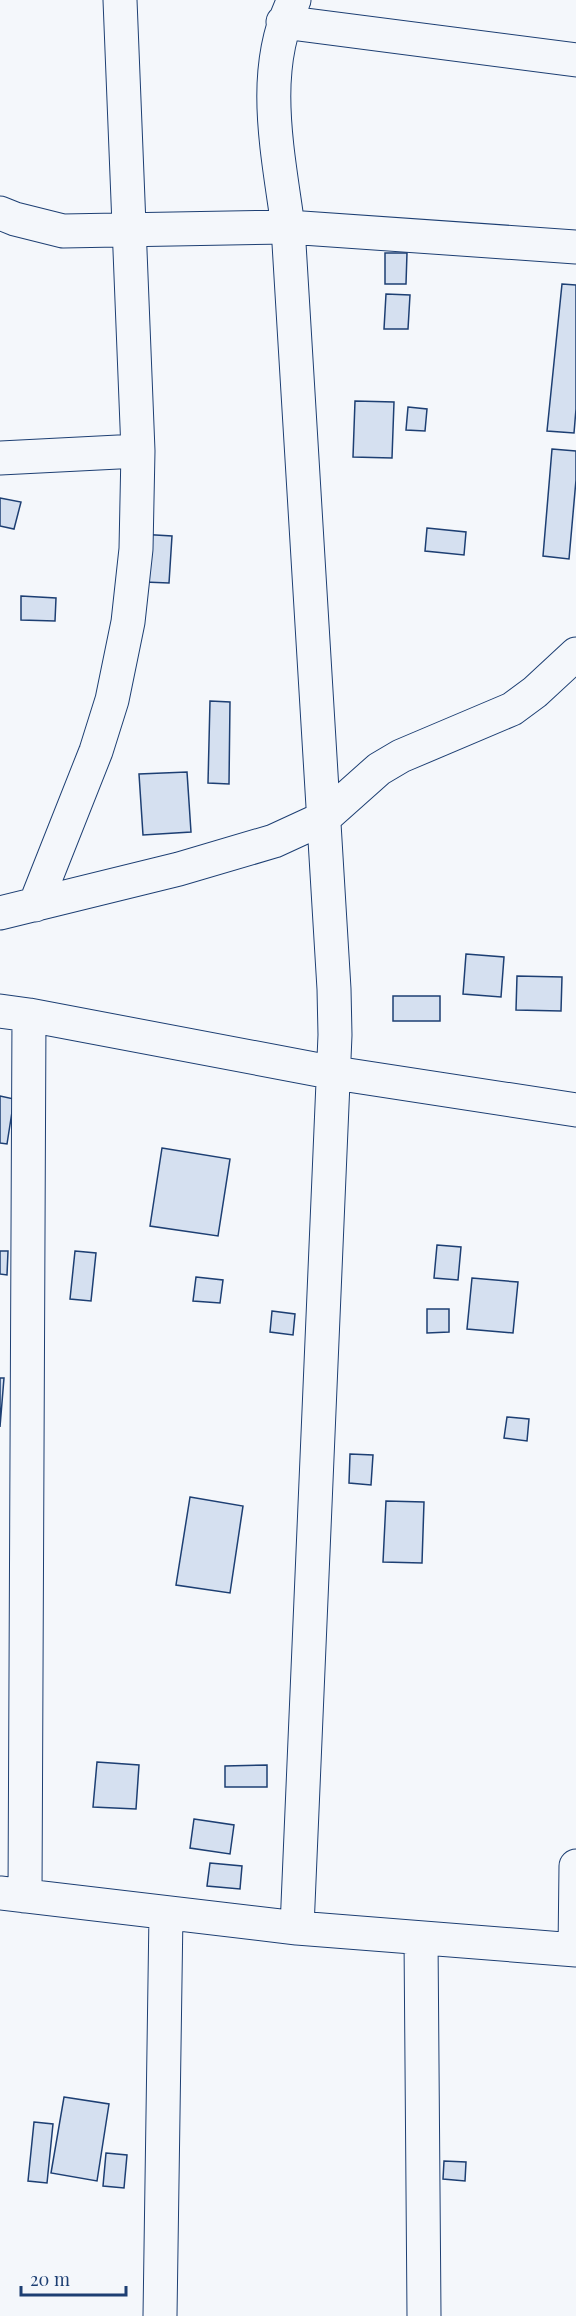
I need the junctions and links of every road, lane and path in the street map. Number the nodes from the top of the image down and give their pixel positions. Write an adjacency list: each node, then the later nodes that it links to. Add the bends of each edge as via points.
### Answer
1 (120, 0): 6 (street)
2 (288, 11): 3 (street); 5 (street, via 276,59 273,108)
3 (576, 60)
4 (0, 213): 6 (street, via 63,231)
5 (288, 227): 6 (street); 7 (street); 11 (street)
6 (128, 231): 8 (street)
7 (576, 246)
8 (138, 451): 9 (street); 12 (street, via 136,549 128,622 112,700 96,751)
9 (0, 458)
10 (576, 654): 11 (street, via 512,709 401,756 379,769)
11 (324, 818): 12 (street, via 274,841); 15 (street)
12 (35, 904): 13 (street)
13 (0, 913)
14 (14, 1013): 15 (street); 18 (street)
15 (335, 1073): 16 (street); 20 (street)
16 (576, 1110)
17 (576, 1866): 22 (street)
18 (12, 1894): 19 (street)
19 (166, 1913): 20 (street); 23 (street)
20 (297, 1928): 21 (street)
21 (421, 1938): 22 (street); 24 (street)
22 (575, 1950)
23 (160, 2316)
24 (424, 2316)

